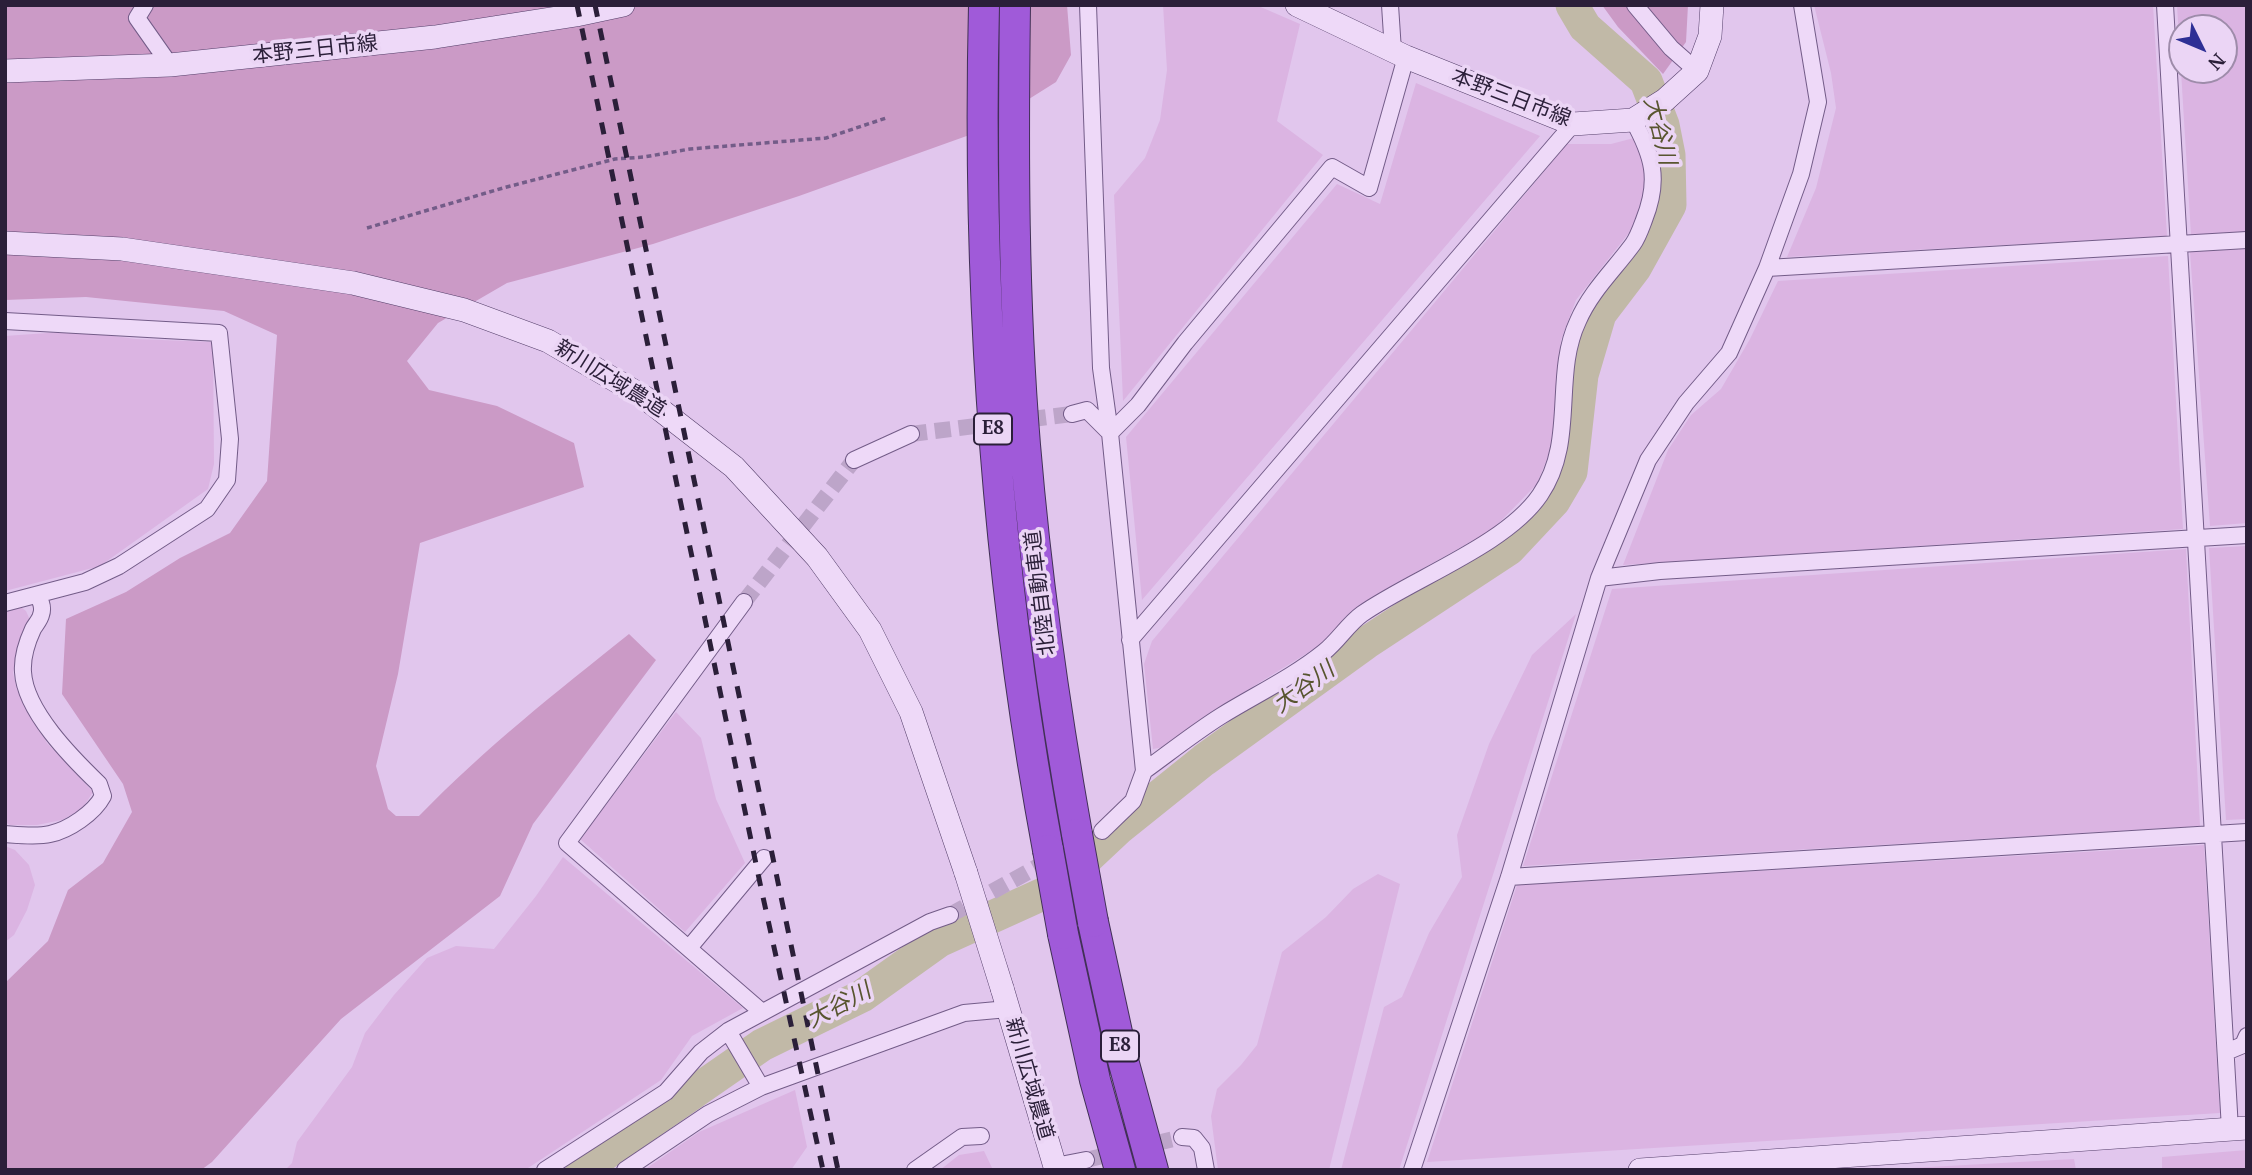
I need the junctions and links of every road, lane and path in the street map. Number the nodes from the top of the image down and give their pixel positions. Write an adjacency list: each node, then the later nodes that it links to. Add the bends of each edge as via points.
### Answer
1 (145, 5): 13 (street, via 137,18)
2 (623, 5): 13 (street, 本野三日市線, via 435,37)
3 (984, 5): 60 (highway, 北陸自動車道 / E8, bridge, via 985,279 994,447 1011,608 1032,762 1063,934)
4 (1015, 5): 37 (highway, 北陸自動車道 / E8, via 1013,161 1025,443 1061,745)
5 (1088, 5): 26 (street, via 1101,368)
6 (1297, 5): 12 (street, 本野三日市線)
7 (1390, 5): 12 (street)
8 (1635, 5): 15 (street)
9 (1712, 5): 15 (street, 本野三日市線, via 1710,36)
10 (1802, 5): 23 (street, via 1818,102 1801,174)
11 (2165, 5): 22 (street)
12 (1400, 54): 18 (street, 本野三日市線); 26 (street, via 1369,188 1332,167 1138,405)
13 (170, 65): 14 (street, 本野三日市線)
14 (5, 71)
15 (1697, 71): 17 (street, 本野三日市線, via 1665,100)
16 (887, 118): 19 (path, via 825,138 615,159)
17 (1633, 120): 18 (street, 本野三日市線); 36 (street, via 1653,166 1653,188 1635,242 1577,322 1569,349 1556,466 1541,495 1505,528 1360,616 1325,651 1217,718)
18 (1573, 124): 35 (street)
19 (367, 228)
20 (2247, 240): 22 (street)
21 (5, 243): 45 (street, 新川広域農道, bridge, via 122,250 353,282 464,310 548,341 644,397 733,467 817,557 870,630 911,712)
22 (2179, 244): 23 (street); 30 (street)
23 (1767, 268): 31 (street, via 1729,354 1686,404 1648,460)
24 (5, 321): 32 (street, via 219,333 230,439 227,480 207,509 119,566 85,582)
25 (1072, 414): 26 (street, via 1087,410)
26 (1110, 433): 35 (street)
27 (911, 434): 28 (street)
28 (854, 460)
29 (2247, 535): 30 (street)
30 (2197, 538): 31 (street); 40 (street)
31 (1599, 578): 42 (street)
32 (37, 595): 34 (street); 39 (street, via 42,615 23,657 29,693 44,723 99,784 103,796 98,806 50,834)
33 (744, 602): 44 (street, via 567,843)
34 (5, 603)
35 (1130, 640): 36 (street)
36 (1144, 771): 37 (street, via 1133,801)
37 (1089, 832): 61 (highway, 北陸自動車道 / E8, bridge, via 1093,922)
38 (2247, 832): 40 (street)
39 (5, 834)
40 (2214, 834): 42 (street); 49 (street)
41 (764, 858): 44 (street)
42 (1509, 877): 63 (street)
43 (950, 915): 46 (street)
44 (689, 947): 46 (street)
45 (1005, 999): 50 (street); 56 (street, 新川広域農道)
46 (762, 1012): 47 (street)
47 (728, 1031): 50 (street); 57 (street, via 701,1052 666,1093)
48 (2247, 1036): 49 (street, via 2243,1045)
49 (2226, 1052): 51 (street)
50 (761, 1087): 58 (street, via 708,1114)
51 (2239, 1129): 55 (street)
52 (981, 1136): 59 (street, via 962,1137)
53 (1182, 1137): 62 (street, via 1194,1138 1202,1148)
54 (1086, 1160): 56 (street)
55 (1797, 1164): 64 (street)
56 (1055, 1168)
57 (545, 1170)
58 (625, 1170)
59 (915, 1170)
60 (1120, 1170)
61 (1153, 1170)
62 (1206, 1170)
63 (1412, 1170)
64 (1640, 1170)

